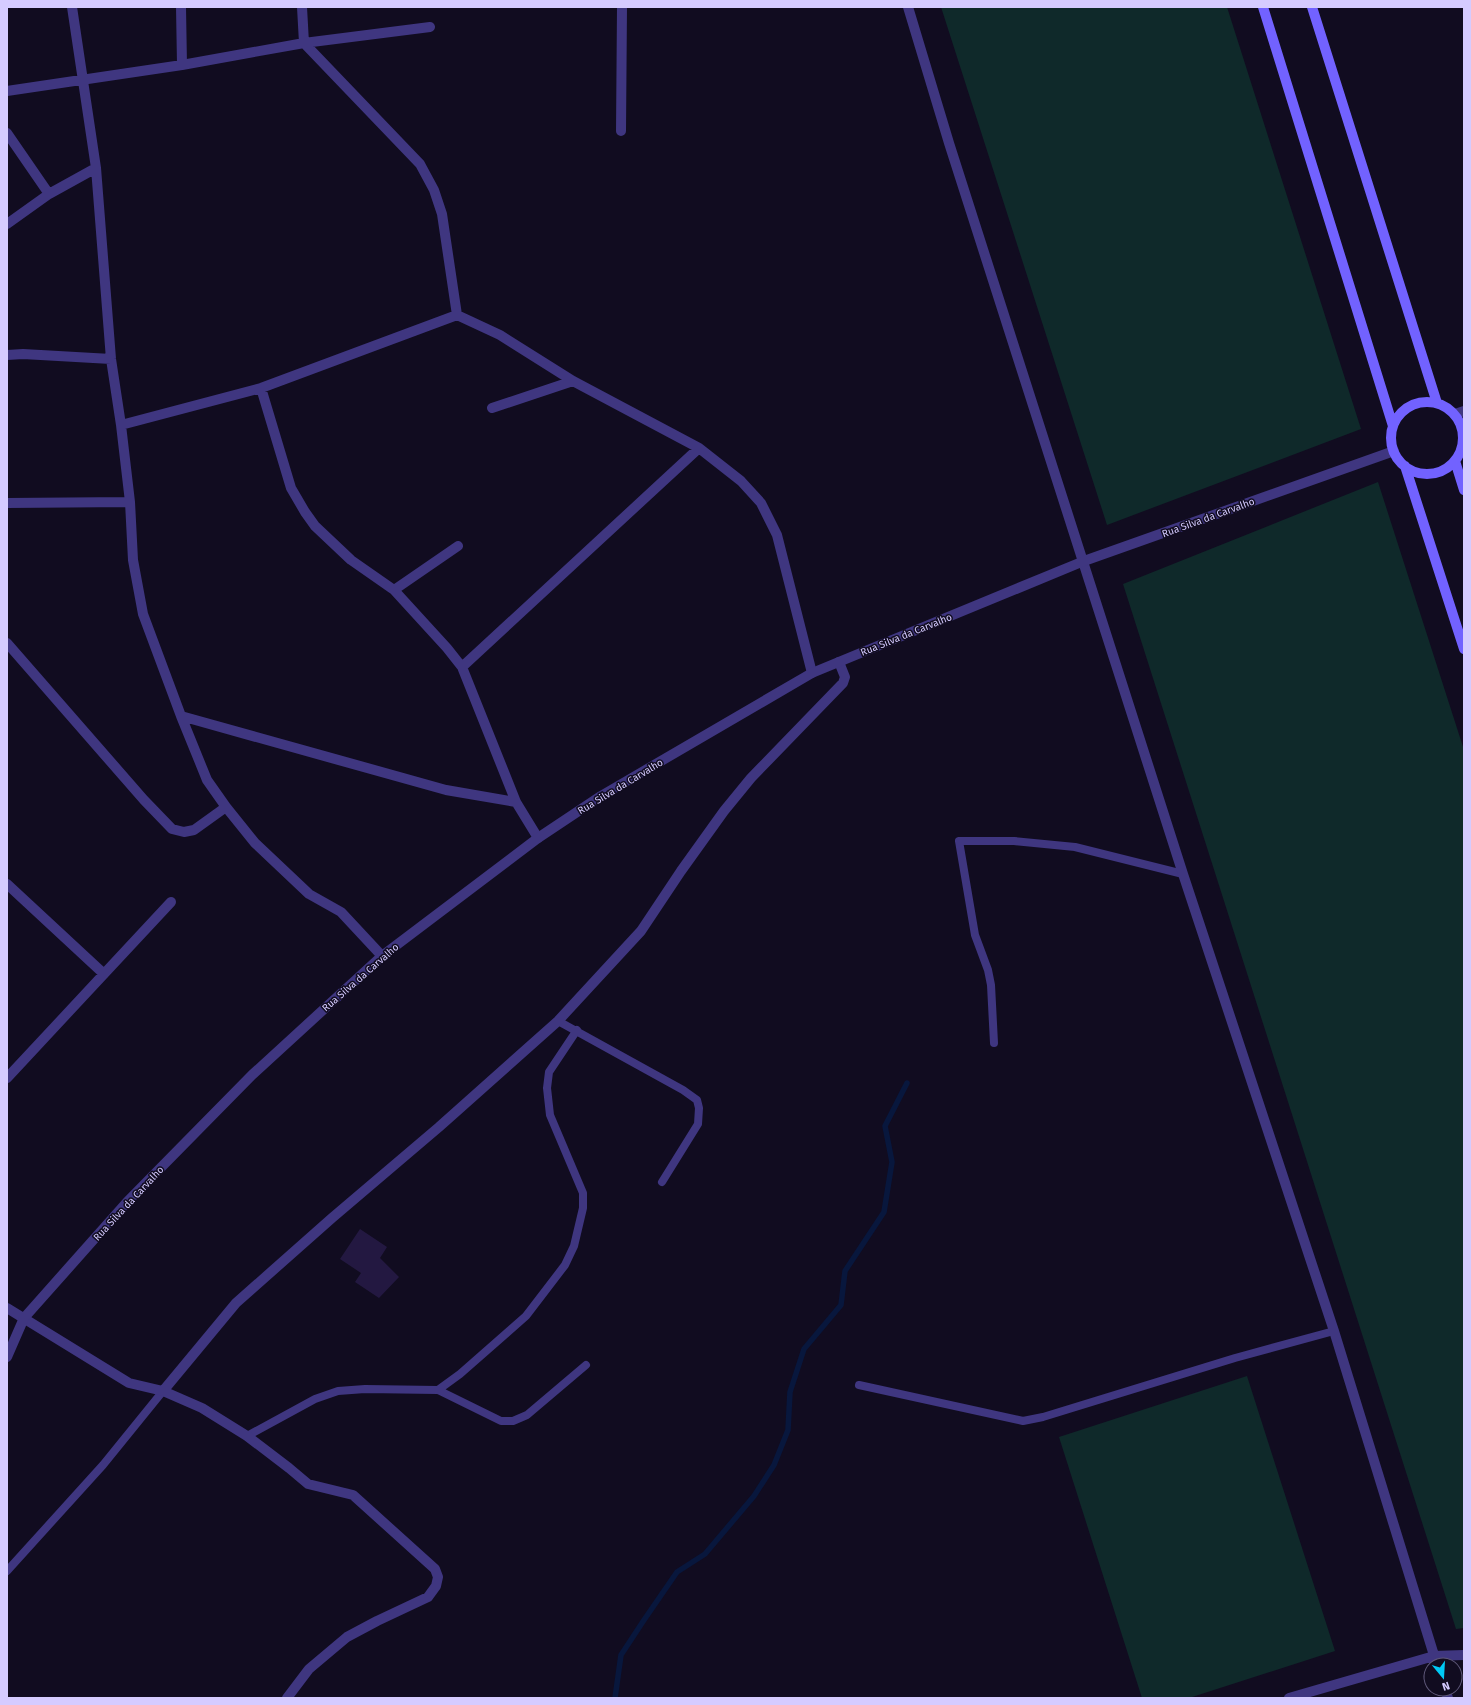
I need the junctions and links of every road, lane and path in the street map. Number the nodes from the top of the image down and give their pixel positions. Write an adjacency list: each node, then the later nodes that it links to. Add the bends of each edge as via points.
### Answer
1 (72, 7): 11 (street)
2 (181, 7): 10 (street)
3 (302, 7): 9 (street)
4 (622, 7): 13 (street)
5 (908, 7): 37 (street)
6 (1262, 7): 27 (main road)
7 (1312, 7): 23 (main road)
8 (430, 27): 9 (street)
9 (304, 43): 10 (street); 18 (street, via 420,164 434,190 442,214)
10 (182, 66): 11 (street)
11 (83, 79): 12 (street); 15 (street)
12 (7, 90)
13 (621, 131)
14 (7, 133): 16 (street)
15 (96, 168): 16 (street); 20 (street)
16 (49, 194): 17 (street)
17 (7, 224)
18 (457, 315): 21 (street, via 500,335); 22 (street)
19 (7, 355): 20 (street)
20 (111, 359): 26 (street)
21 (573, 381): 24 (street); 28 (street)
22 (261, 388): 26 (street); 38 (street, via 291,488 305,512 315,526 351,560)
23 (1437, 403): 25 (main road); 27 (main road, via 1413,404 1403,411)
24 (492, 408)
25 (1459, 412): 29 (main road, via 1464,435)
26 (121, 425): 34 (street)
27 (1393, 426): 30 (main road)
28 (699, 448): 42 (street); 43 (street, via 741,481 762,503 777,535)
29 (1463, 449): 31 (main road)
30 (1394, 451): 32 (main road); 37 (street, Rua Silva da Carvalho)
31 (1455, 461): 32 (main road, via 1446,469 1434,473 1422,473); 33 (main road)
32 (1405, 466): 40 (main road)
33 (1464, 490)
34 (130, 502): 35 (street); 44 (street, via 133,560 143,614)
35 (7, 503)
36 (458, 546): 38 (street)
37 (1084, 562): 41 (street, Rua Silva da Carvalho); 48 (street)
38 (394, 590): 42 (street)
39 (7, 643): 46 (street, via 172,829 184,832 194,830)
40 (1464, 648)
41 (839, 662): 43 (street, Rua Silva da Carvalho); 53 (street, via 845,677 844,683 751,778 724,811 641,931)
42 (462, 667): 45 (street)
43 (812, 673): 47 (street, Rua Silva da Carvalho, via 601,796)
44 (181, 716): 45 (street, via 446,790); 46 (street, via 207,780)
45 (516, 802): 47 (street)
46 (226, 807): 51 (street, via 255,843 308,894 341,912)
47 (538, 838): 51 (street, Rua Silva da Carvalho)
48 (1183, 874): 55 (lane, via 1075,847 1014,841 959,841 975,934 991,985); 60 (street)
49 (7, 884): 52 (street)
50 (171, 902): 52 (street)
51 (382, 956): 59 (street, Rua Silva da Carvalho, via 247,1080 127,1202)
52 (104, 974): 56 (street)
53 (558, 1021): 54 (lane); 65 (street, via 236,1303)
54 (577, 1030): 57 (lane, via 697,1100 698,1124); 64 (lane, via 548,1072 547,1088 550,1115 583,1193 583,1208 574,1246 565,1265 526,1316)
55 (994, 1042)
56 (7, 1078)
57 (662, 1182)
58 (7, 1308): 59 (street)
59 (24, 1318): 61 (street, Rua Silva da Carvalho); 65 (street, via 129,1383)
60 (1334, 1332): 63 (lane, via 1235,1358 1023,1421); 68 (street)
61 (7, 1357)
62 (586, 1365): 64 (lane, via 527,1415 513,1420 501,1421)
63 (859, 1385)
64 (438, 1390): 66 (lane, via 338,1391 315,1399)
65 (162, 1391): 66 (street, via 202,1408); 67 (lane, via 103,1465)
66 (247, 1436): 70 (street, via 308,1484 353,1495 435,1569 438,1577 436,1586 428,1596 347,1637 309,1669)
67 (7, 1571)
68 (1434, 1657)
69 (1423, 1664): 71 (street)
70 (287, 1698)
71 (1289, 1698)

